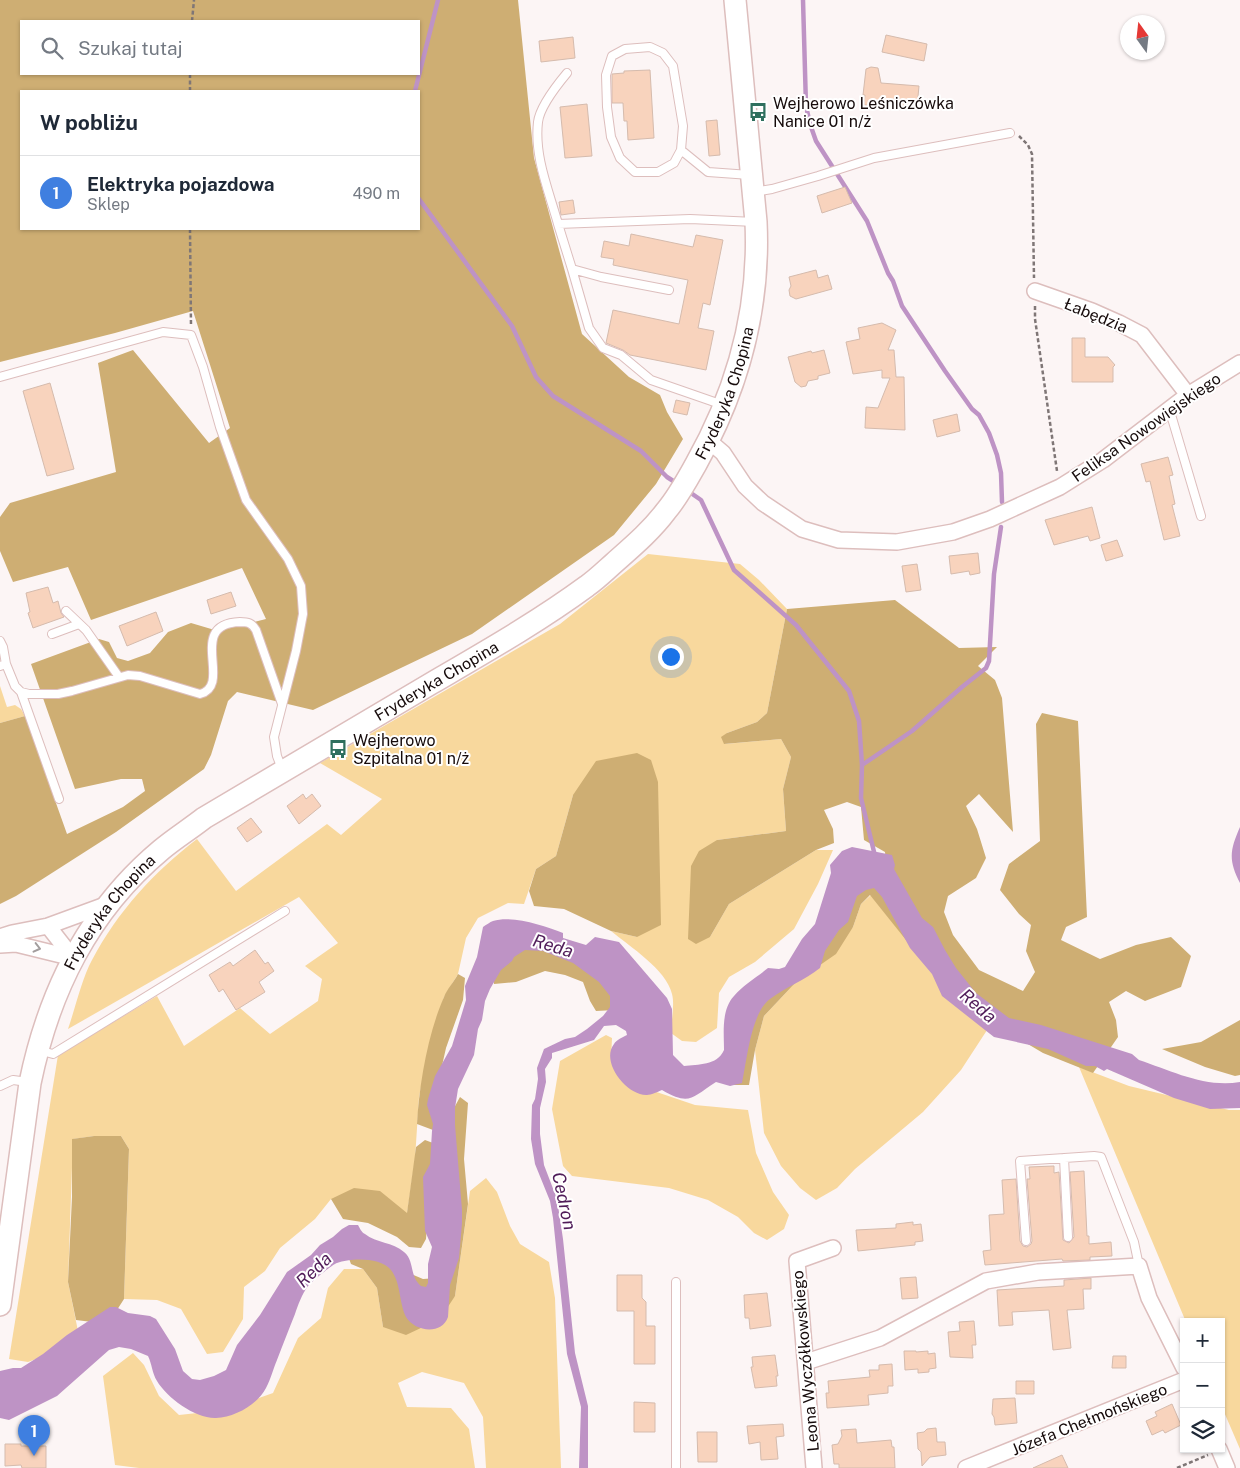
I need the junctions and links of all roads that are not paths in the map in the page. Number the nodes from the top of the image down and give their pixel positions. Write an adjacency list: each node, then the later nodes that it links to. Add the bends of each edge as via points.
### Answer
1 (733, 1): 5 (street, Fryderyka Chopina)
2 (567, 73): 7 (lane, via 554,88 538,121 538,158)
3 (1010, 134): 5 (lane, via 874,158 772,189)
4 (681, 150): 4 (lane, via 683,126 673,66 663,53 650,47 625,49 612,56 606,75 607,107 611,137 620,158 635,172 658,172 674,163); 5 (lane, via 708,172)
5 (753, 184): 6 (street, Fryderyka Chopina)
6 (756, 222): 7 (lane, via 690,219); 14 (street, Fryderyka Chopina, via 758,246 750,323)
7 (558, 224): 8 (lane)
8 (572, 269): 9 (lane); 14 (lane, via 589,328 603,348 621,355 651,380)
9 (669, 290)
10 (1034, 291): 13 (street, Łabędzia, via 1092,311 1142,335)
11 (1240, 363): 13 (street, Feliksa Nowowiejskiego)
12 (0, 376): 25 (lane, via 164,332 191,335 246,500 288,559 300,586 303,614)
13 (1188, 395): 15 (street, Feliksa Nowowiejskiego)
14 (725, 406): 16 (street, Fryderyka Chopina)
15 (1169, 408): 16 (street, Feliksa Nowowiejskiego, via 1103,460 1060,487 953,532 897,542 839,540 802,529 751,492 723,453); 17 (lane)
16 (709, 441): 26 (street, Fryderyka Chopina, via 666,512 640,540 588,585 521,630)
17 (1202, 516)
18 (66, 611): 19 (lane)
19 (79, 624): 20 (lane); 23 (lane)
20 (52, 634)
21 (0, 641): 22 (lane)
22 (3, 665): 24 (lane)
23 (119, 677): 24 (lane, via 58,694); 25 (lane, via 140,676 195,694 204,693 214,679 211,644 215,634 228,624 248,622 256,630)
24 (21, 692): 27 (lane)
25 (282, 705): 26 (lane, via 274,737)
26 (283, 771): 28 (street, Fryderyka Chopina, via 204,818 161,850)
27 (59, 800)
28 (108, 904): 30 (street); 33 (street, Fryderyka Chopina)
29 (285, 911): 34 (lane, via 52,1054)
30 (48, 926): 31 (street); 33 (street)
31 (0, 937)
32 (0, 945): 33 (street, one-way to 33, via 16,944)
33 (72, 958): 34 (street, Fryderyka Chopina, via 54,997)
34 (37, 1050): 35 (street, Fryderyka Chopina)
35 (30, 1083): 36 (lane, via 13,1080); 43 (street, Fryderyka Chopina)
36 (0, 1086)
37 (1064, 1158): 38 (lane); 39 (lane, via 1020,1161); 41 (lane, via 1101,1157 1134,1242)
38 (1068, 1238)
39 (1026, 1241)
40 (833, 1248): 44 (street, Leona Wyczółkowskiego, via 797,1261)
41 (1139, 1266): 44 (street, via 1038,1272 986,1281 880,1338); 45 (street, via 1149,1298)
42 (676, 1282): 48 (lane)
43 (0, 1305)
44 (806, 1362): 49 (street, Leona Wyczółkowskiego)
45 (1182, 1363)
46 (1180, 1382): 50 (street, Józefa Chełmońskiego)
47 (1221, 1453): 51 (street)
48 (676, 1468)
49 (814, 1468)
50 (966, 1468)
51 (1227, 1468)

